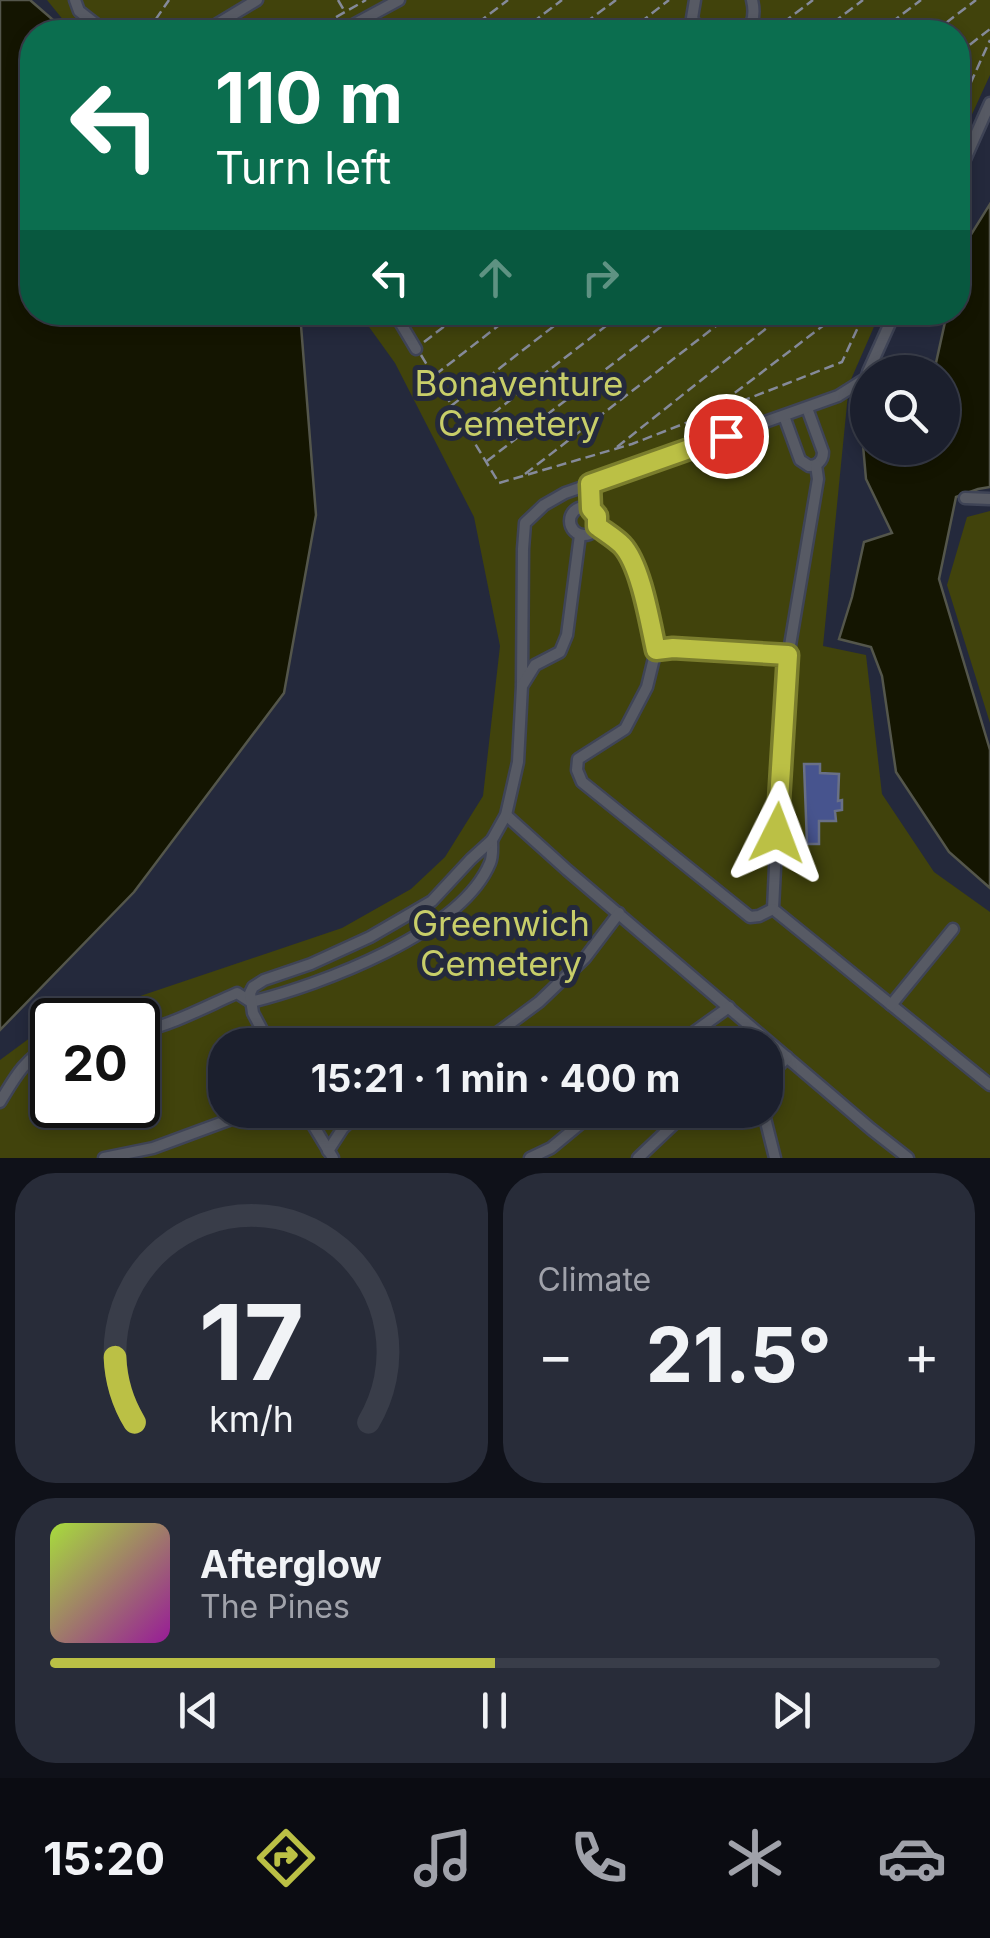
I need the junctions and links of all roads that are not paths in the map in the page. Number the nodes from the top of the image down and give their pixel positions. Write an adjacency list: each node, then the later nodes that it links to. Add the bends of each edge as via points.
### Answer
1 (75, 0): 4 (street)
2 (257, 0): 5 (street)
3 (399, 0): 6 (street)
4 (91, 20)
5 (224, 20)
6 (362, 20)
7 (990, 103): 8 (street)
8 (970, 148)
9 (402, 325): 11 (street)
10 (889, 325): 12 (street)
11 (416, 348)
12 (876, 355)
13 (850, 388): 14 (street)
14 (808, 408): 15 (street); 16 (street, via 823,452)
15 (784, 416): 16 (street, via 800,460); 17 (street)
16 (816, 465): 26 (street)
17 (590, 484): 18 (street); 21 (street)
18 (564, 494): 22 (street); 27 (street, via 526,523)
19 (965, 498): 20 (street)
20 (990, 499)
21 (591, 509): 22 (street, via 579,508); 23 (street)
22 (571, 517): 24 (street)
23 (597, 526): 24 (street); 25 (street, via 630,555)
24 (580, 534): 27 (street, via 567,635 560,652 535,665)
25 (656, 650): 26 (street); 30 (street, via 647,687 625,729 578,759 582,782 750,917)
26 (788, 655): 30 (street)
27 (522, 686): 28 (street, via 518,762)
28 (506, 816): 29 (street); 31 (street)
29 (492, 840): 33 (street, via 432,900 370,937 264,980 250,990); 33 (street, via 482,878 448,915 338,974)
30 (773, 909): 34 (street)
31 (618, 914): 35 (street); 38 (street, via 585,958)
32 (952, 928): 34 (street)
33 (251, 1002): 36 (street, via 237,993); 37 (street)
34 (891, 1005): 43 (street)
35 (729, 1007): 39 (street); 40 (street)
36 (160, 1024)
37 (261, 1028)
38 (504, 1028)
39 (700, 1028)
40 (787, 1057): 42 (street); 58 (street)
41 (30, 1059): 44 (street)
42 (783, 1061)
43 (990, 1086)
44 (0, 1102)
45 (208, 1128): 51 (street)
46 (316, 1128): 52 (street)
47 (343, 1128): 52 (street)
48 (576, 1128): 55 (street)
49 (670, 1128): 56 (street)
50 (767, 1128): 57 (street)
51 (153, 1148): 53 (street); 54 (street)
52 (330, 1154)
53 (104, 1158)
54 (140, 1158)
55 (530, 1158)
56 (638, 1158)
57 (774, 1158)
58 (908, 1158)

